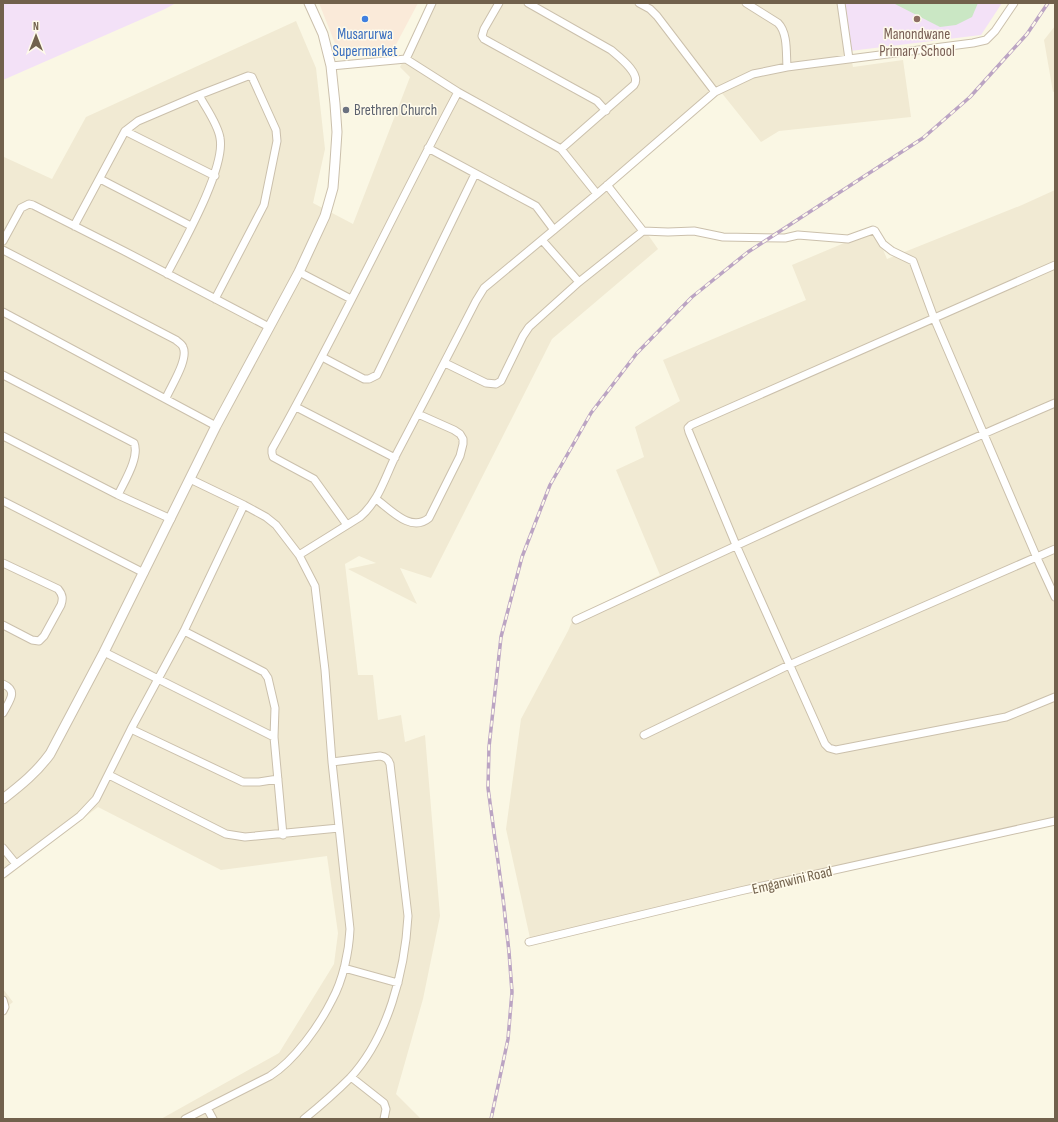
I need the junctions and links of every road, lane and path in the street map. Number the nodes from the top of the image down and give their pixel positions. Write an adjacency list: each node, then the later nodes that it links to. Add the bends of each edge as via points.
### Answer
1 (309, 3): 11 (street, via 323,34)
2 (432, 3): 9 (street)
3 (500, 3): 16 (street, via 484,29 484,40 597,101)
4 (528, 3): 16 (street, via 611,50 632,70 636,82)
5 (639, 3): 14 (street, via 657,16)
6 (746, 3): 12 (street, via 782,27)
7 (841, 3): 10 (street)
8 (1014, 3): 10 (street, via 986,40)
9 (406, 59): 11 (street); 13 (street)
10 (849, 59): 12 (street)
11 (331, 66): 33 (street, via 337,132 332,188 325,216)
12 (787, 67): 14 (street, via 753,74)
13 (458, 92): 18 (street); 19 (street)
14 (715, 92): 23 (street)
15 (199, 94): 17 (street, via 138,121); 21 (street, via 220,138 220,154); 36 (street, via 248,76 252,77 278,138 264,205)
16 (606, 111): 19 (street)
17 (125, 131): 21 (street); 22 (street)
18 (428, 148): 20 (street); 37 (street)
19 (561, 149): 24 (street)
20 (476, 174): 27 (street, via 536,206); 41 (street, via 377,375 364,379)
21 (215, 176): 26 (street)
22 (100, 179): 25 (street); 26 (street)
23 (607, 185): 24 (street); 28 (street)
24 (597, 194): 27 (street)
25 (74, 226): 30 (street, via 29,204 21,208); 34 (street)
26 (192, 226): 34 (street)
27 (554, 230): 29 (street)
28 (643, 231): 35 (street); 39 (street, via 698,232 723,237 780,239 798,235 848,239 875,231 883,244 913,261)
29 (542, 240): 35 (street); 42 (street, via 484,288)
30 (3, 241)
31 (3, 250): 44 (street, via 176,340 183,347 184,354 181,367)
32 (1055, 265): 39 (street)
33 (299, 272): 37 (street); 40 (street)
34 (167, 274): 36 (street)
35 (579, 282): 42 (street, via 529,327 501,381 496,384 486,383)
36 (215, 299): 40 (street)
37 (351, 299): 41 (street)
38 (3, 312): 44 (street)
39 (934, 318): 49 (street); 59 (street, via 688,428)
40 (269, 327): 48 (street)
41 (322, 357): 46 (street)
42 (445, 363): 47 (street)
43 (3, 375): 53 (street, via 134,443 136,456)
44 (166, 398): 48 (street)
45 (1055, 404): 49 (street)
46 (296, 407): 51 (street); 58 (street, via 272,449 272,455 314,479)
47 (418, 414): 51 (street); 54 (street, via 460,434 464,444 460,456 429,518 424,522 409,523)
48 (216, 426): 52 (street)
49 (984, 434): 59 (street); 62 (street)
50 (3, 436): 53 (street)
51 (395, 458): 54 (street)
52 (190, 479): 56 (street); 57 (street)
53 (118, 495): 57 (street)
54 (376, 499): 58 (street, via 369,510)
55 (3, 501): 64 (street)
56 (244, 505): 61 (street, via 276,525); 68 (street)
57 (170, 519): 64 (street)
58 (347, 526): 61 (street)
59 (736, 545): 66 (street); 70 (street)
60 (1055, 549): 62 (street)
61 (299, 555): 78 (street, via 315,586)
62 (1037, 558): 65 (street); 70 (street)
63 (3, 562): 67 (street, via 58,589 62,600 39,641)
64 (144, 573): 69 (street)
65 (1055, 597)
66 (576, 620)
67 (3, 625)
68 (184, 631): 71 (street); 77 (street, via 264,672 268,678 275,708)
69 (104, 652): 71 (street); 81 (street, via 44,763 28,780)
70 (789, 665): 73 (street, via 825,744 836,750 1006,717); 76 (street)
71 (158, 680): 75 (street); 77 (street)
72 (3, 684): 74 (street, via 12,691 11,699)
73 (1055, 697)
74 (3, 713)
75 (132, 729): 79 (street); 80 (street, via 243,782)
76 (644, 735)
77 (274, 737): 80 (street)
78 (332, 762): 83 (street); 90 (street, via 380,756 385,757 390,764 408,916)
79 (109, 775): 84 (street, via 226,834 245,837); 86 (street, via 96,799 80,816)
80 (278, 779): 84 (street)
81 (3, 799)
82 (1055, 821): 88 (street, Emganwini Road, via 732,893)
83 (339, 828): 84 (street); 89 (street, via 350,929)
84 (283, 835)
85 (3, 848): 86 (street)
86 (16, 864): 87 (street)
87 (3, 874)
88 (529, 942)
89 (344, 968): 90 (street); 94 (street, via 333,1000 297,1053 270,1076)
90 (398, 983): 93 (street, via 382,1031)
91 (3, 1000): 92 (street)
92 (3, 1011)
93 (351, 1077): 97 (street); 98 (street, via 384,1103)
94 (207, 1108): 95 (street); 96 (street)
95 (185, 1119)
96 (213, 1119)
97 (304, 1119)
98 (384, 1119)

